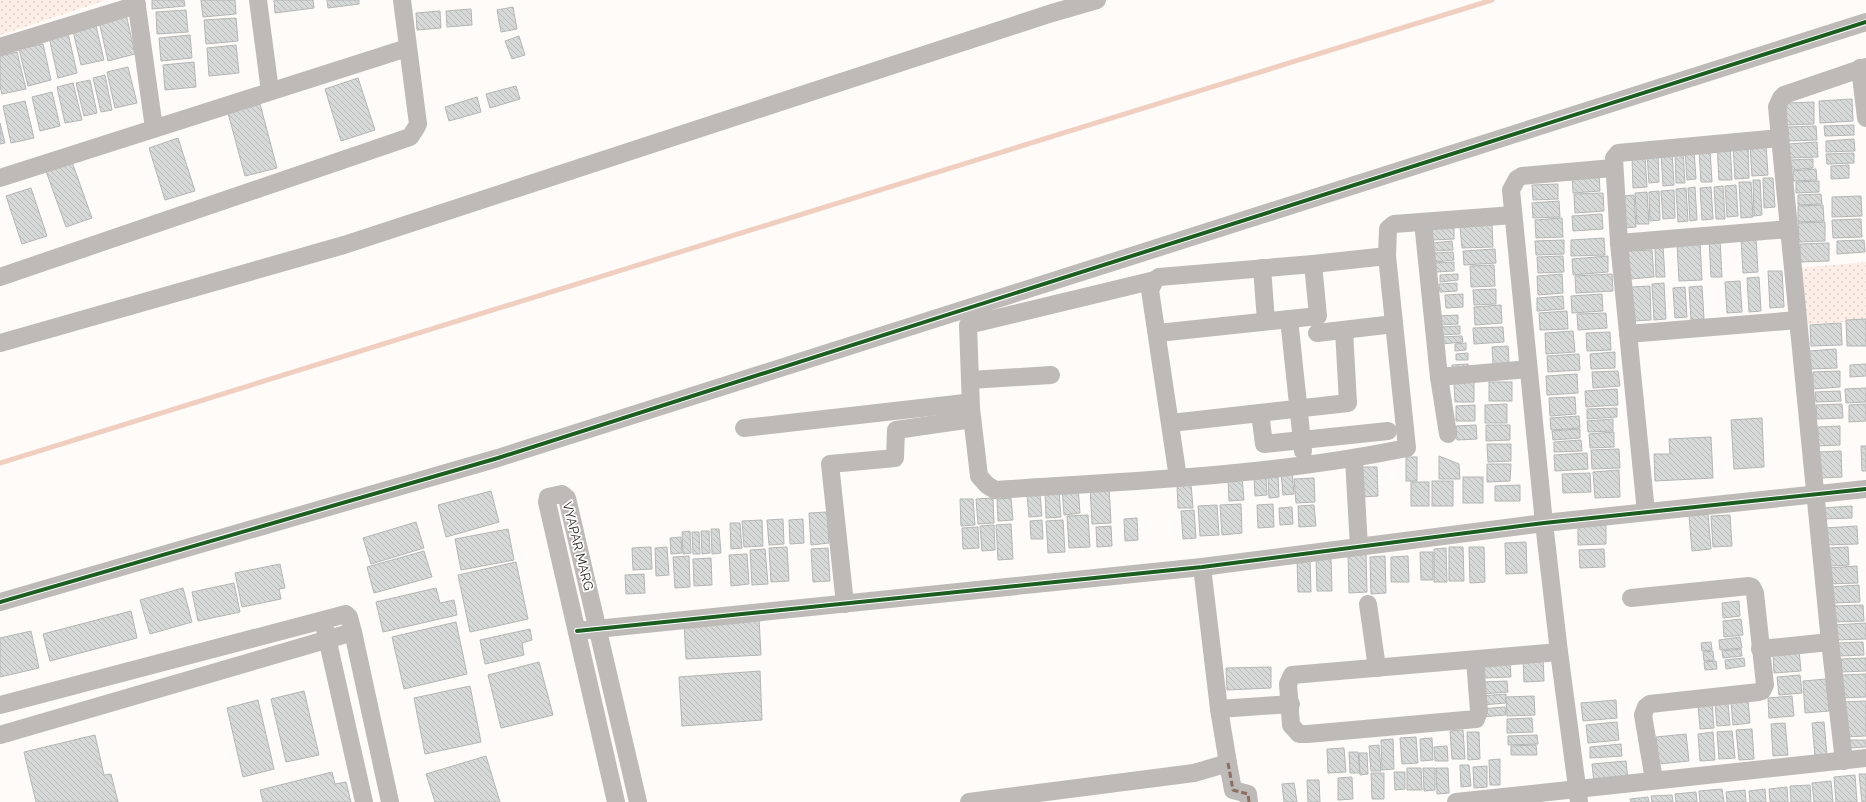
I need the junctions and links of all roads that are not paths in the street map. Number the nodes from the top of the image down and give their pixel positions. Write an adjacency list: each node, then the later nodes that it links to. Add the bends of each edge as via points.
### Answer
1 (258, 0): 9 (street)
2 (1097, 0): 32 (street, via 344,245)
3 (407, 1): 7 (street)
4 (136, 2): 6 (street); 11 (street)
5 (1866, 22): 55 (street, via 498,458)
6 (0, 47)
7 (407, 48): 9 (street); 22 (street, via 418,124 410,136)
8 (1863, 67): 10 (street); 12 (street, via 1780,98 1777,107)
9 (270, 91): 11 (street)
10 (1866, 118)
11 (154, 128): 14 (street)
12 (1780, 138): 13 (street, via 1618,153 1614,158); 17 (street)
13 (1613, 168): 15 (street, via 1522,176 1517,179 1511,190); 18 (street)
14 (0, 178)
15 (1513, 215): 16 (street); 33 (street)
16 (1423, 222): 19 (street, via 1390,226 1386,233); 35 (street)
17 (1789, 229): 18 (street); 25 (street)
18 (1619, 243): 31 (street)
19 (1387, 256): 20 (street); 27 (street)
20 (1313, 264): 21 (street); 24 (street, via 1318,316)
21 (1262, 268): 23 (street, via 1159,277); 26 (street)
22 (0, 277)
23 (1155, 280): 29 (street, via 1150,290); 36 (street, via 968,325)
24 (1289, 319): 26 (street); 37 (street)
25 (1798, 320): 31 (street); 49 (street)
26 (1266, 321): 29 (street)
27 (1394, 324): 28 (street); 45 (street, via 1406,448)
28 (1344, 330): 30 (street); 37 (street, via 1348,403)
29 (1158, 333): 40 (street)
30 (1317, 333)
31 (1628, 334): 50 (street)
32 (0, 343)
33 (1528, 369): 35 (street); 51 (street)
34 (1051, 374): 36 (street)
35 (1439, 377): 43 (street)
36 (970, 380): 39 (street)
37 (1299, 409): 38 (street); 44 (street)
38 (1260, 413): 40 (street); 44 (street, via 1264,444)
39 (971, 414): 41 (street, via 962,403); 47 (street, via 979,476 995,490); 56 (street, via 896,430 895,458 830,464)
40 (1171, 423): 47 (street)
41 (744, 428)
42 (1388, 431): 44 (street)
43 (1448, 434)
44 (1302, 440): 46 (street)
45 (1354, 459): 46 (street); 52 (street)
46 (1304, 466): 47 (street)
47 (1178, 478)
48 (1866, 489): 49 (street)
49 (1815, 494): 50 (street); 63 (street)
50 (1646, 512): 51 (street)
51 (1544, 524): 52 (street); 65 (street)
52 (1359, 547): 53 (street)
53 (1202, 567): 56 (street); 70 (street)
54 (1631, 598): 64 (street, via 1752,587 1755,593)
55 (0, 602)
56 (845, 604): 59 (street)
57 (1368, 604): 67 (street)
58 (323, 619): 61 (street, via 346,614); 62 (street); 69 (street)
59 (598, 629): 60 (street); 60 (street, VYAPAR MARG, via 567,498 562,494 548,497 547,500); 80 (street, VYAPAR MARG)
60 (577, 631): 79 (street, VYAPAR MARG)
61 (353, 632): 62 (street); 78 (street)
62 (327, 640): 71 (street); 77 (street)
63 (1830, 642): 64 (street); 73 (street)
64 (1760, 649): 75 (street, via 1765,685 1762,691 1650,704 1646,707 1643,715)
65 (1559, 652): 66 (street); 76 (street)
66 (1475, 660): 67 (street); 68 (street, via 1480,711 1476,719 1299,734 1291,725)
67 (1377, 668): 68 (street, via 1292,675 1288,684)
68 (1291, 704): 70 (street)
69 (0, 706)
70 (1219, 709): 74 (street)
71 (0, 735)
72 (1866, 758): 73 (street)
73 (1844, 761): 75 (street)
74 (1228, 763): 81 (street, via 1194,773); 82 (street, via 1233,790 1248,794)
75 (1654, 780): 76 (street)
76 (1578, 795): 83 (street)
77 (364, 802)
78 (390, 802)
79 (616, 802)
80 (638, 802)
81 (968, 802)
82 (1249, 802)
83 (1456, 802)

